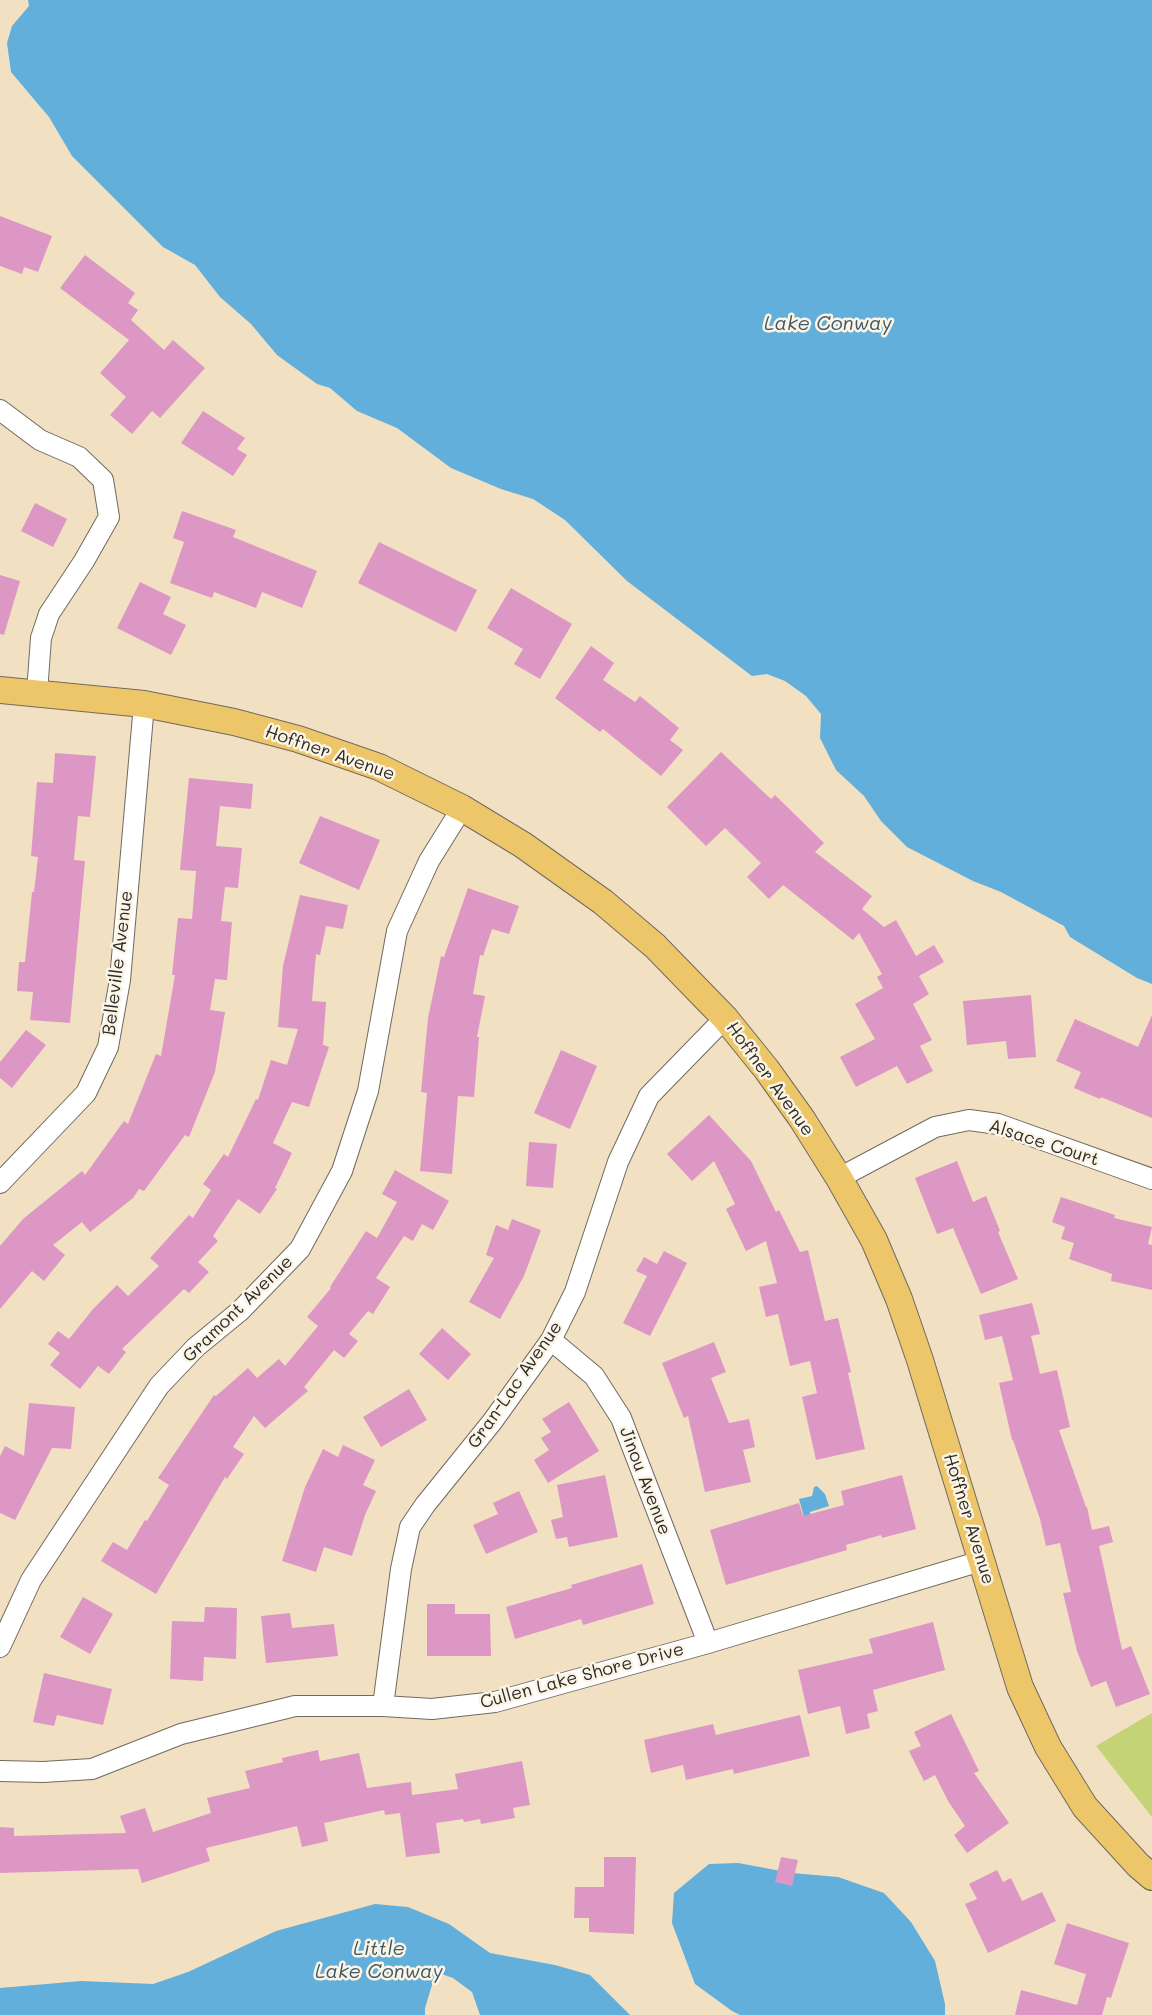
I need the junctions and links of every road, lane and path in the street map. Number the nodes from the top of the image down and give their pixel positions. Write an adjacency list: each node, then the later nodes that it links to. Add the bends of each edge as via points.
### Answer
1 (0, 410): 3 (street, via 40,440 79,457 103,480 109,517 49,614 41,638)
2 (0, 690): 3 (main road, Hoffner Avenue)
3 (37, 693): 4 (main road, Hoffner Avenue)
4 (144, 704): 5 (main road, Hoffner Avenue, via 297,738 379,767); 9 (street, Belleville Avenue, via 120,980 108,1047 86,1093)
5 (462, 808): 6 (main road, Hoffner Avenue, via 603,902 655,946); 13 (street, Gramont Avenue, via 429,861 397,931 368,1091 342,1171 300,1249 159,1386 31,1580)
6 (725, 1018): 7 (main road, Hoffner Avenue, via 767,1070); 10 (street, Gran-Lac Avenue, via 649,1096 618,1162 575,1292)
7 (839, 1178): 8 (street, Alsace Court, via 935,1127 969,1120 998,1124); 11 (main road, Hoffner Avenue, via 874,1240 899,1299)
8 (1152, 1179)
9 (0, 1183)
10 (551, 1340): 12 (street, Jinou Avenue, via 594,1376 621,1418); 14 (street, Gran-Lac Avenue, via 410,1527)
11 (981, 1561): 12 (street, Cullen Lake Shore Drive); 16 (main road, Hoffner Avenue, via 1020,1687 1048,1748 1085,1808)
12 (708, 1643): 14 (street, Cullen Lake Shore Drive, via 495,1702 432,1709)
13 (0, 1647)
14 (383, 1706): 15 (street, Cullen Lake Shore Drive, via 296,1706 181,1734 92,1769)
15 (0, 1771)
16 (1152, 1877)

